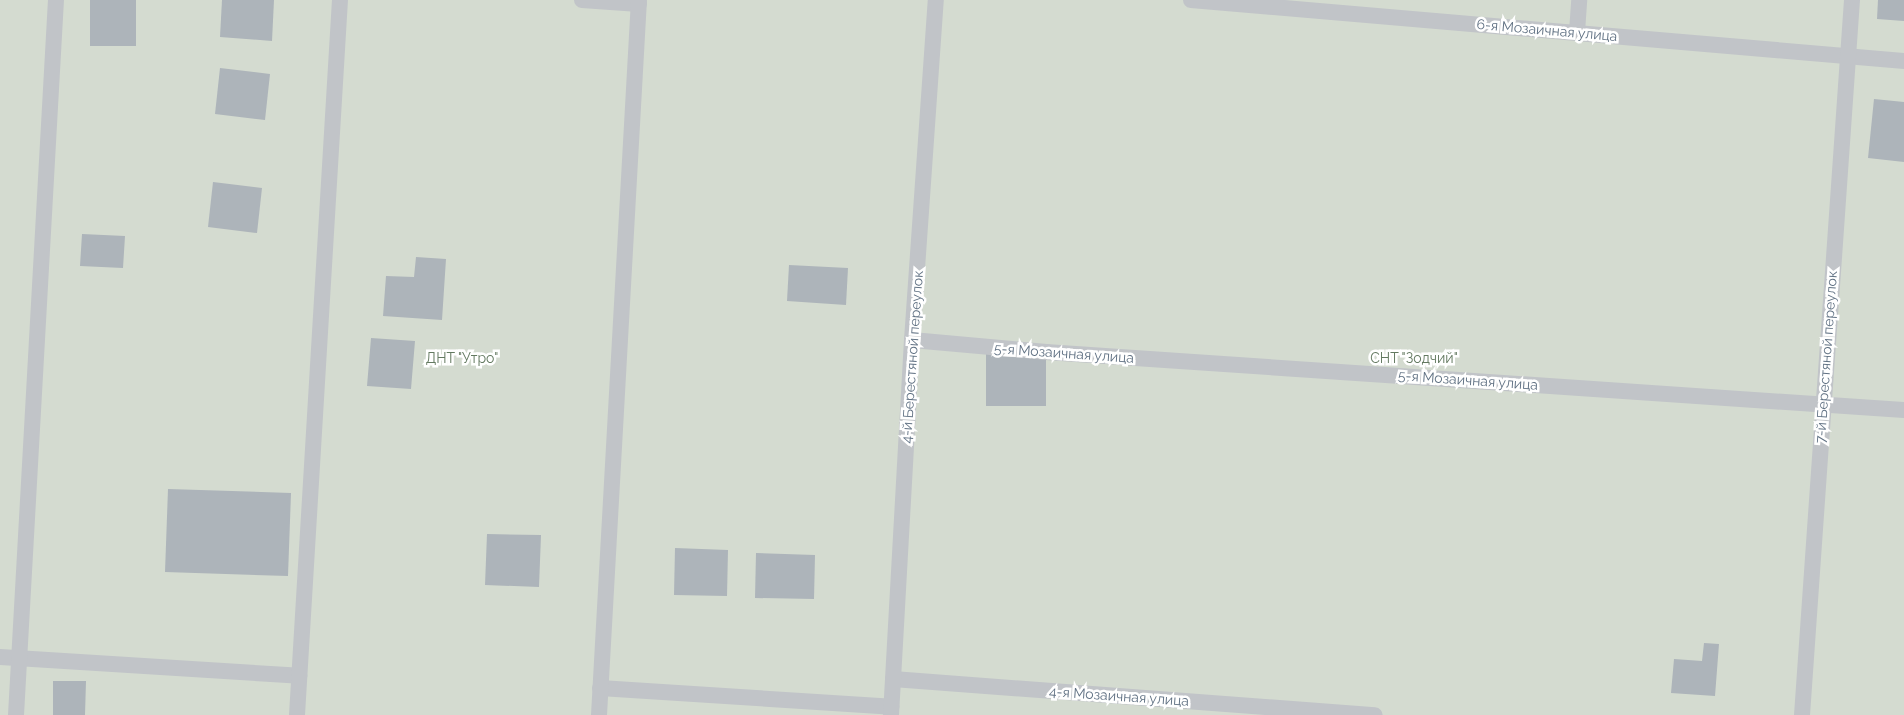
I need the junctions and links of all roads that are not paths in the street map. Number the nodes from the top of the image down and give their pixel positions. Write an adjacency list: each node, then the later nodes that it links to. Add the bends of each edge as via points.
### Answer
1 (56, 0): 17 (lane)
2 (340, 0): 18 (lane)
3 (582, 0): 8 (lane)
4 (936, 0): 13 (lane, 4-й Берестяной переулок)
5 (1191, 0): 9 (lane, 6-я Мозаичная улица)
6 (1579, 0): 10 (lane)
7 (1852, 0): 11 (lane, 7-й Берестяной переулок)
8 (639, 2): 20 (lane)
9 (1254, 3): 10 (lane, 6-я Мозаичная улица)
10 (1577, 32): 11 (lane, 6-я Мозаичная улица)
11 (1847, 56): 12 (lane, 6-я Мозаичная улица); 14 (lane, 7-й Берестяной переулок)
12 (1904, 61)
13 (912, 340): 14 (lane, 5-я Мозаичная улица, via 1056,353); 19 (lane, 4-й Берестяной переулок)
14 (1823, 404): 15 (lane, 5-я Мозаичная улица); 26 (lane, 7-й Берестяной переулок)
15 (1904, 410)
16 (0, 657): 17 (lane)
17 (17, 658): 18 (lane); 22 (lane)
18 (299, 676): 23 (lane)
19 (893, 679): 21 (lane, 4-й Берестяной переулок); 25 (lane, 4-я Мозаичная улица)
20 (600, 688): 21 (lane); 24 (lane)
21 (891, 711)
22 (16, 715)
23 (297, 715)
24 (598, 715)
25 (1375, 715)
26 (1802, 715)

